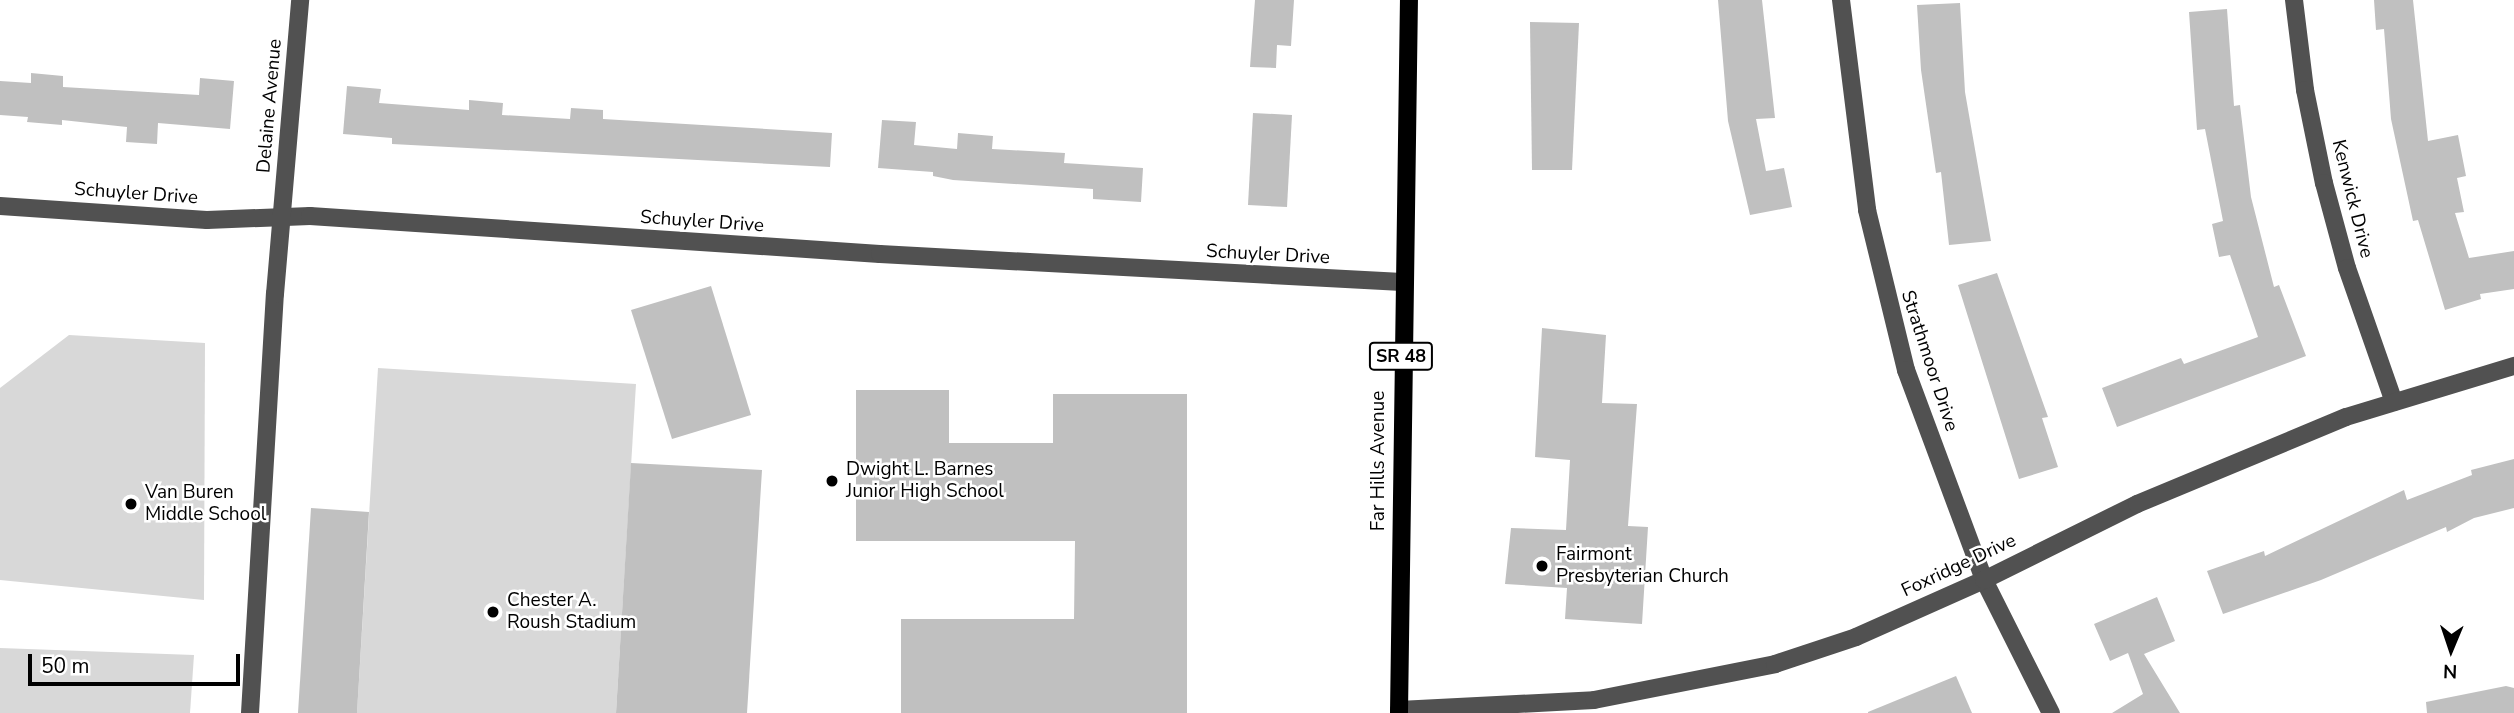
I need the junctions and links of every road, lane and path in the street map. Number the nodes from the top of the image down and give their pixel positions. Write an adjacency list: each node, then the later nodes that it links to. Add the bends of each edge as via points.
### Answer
1 (300, 0): 6 (street, Delaine Avenue)
2 (1409, 0): 7 (main road, Far Hills Avenue / SR 48)
3 (1841, 0): 10 (street, Strathmoor Drive, via 1846,69 1878,264 1906,370)
4 (2294, 0): 9 (street, Kenwick Drive, via 2324,183 2347,268)
5 (0, 206): 6 (street, Schuyler Drive, via 207,220)
6 (282, 216): 7 (street, Schuyler Drive); 12 (street, Delaine Avenue)
7 (1402, 282): 11 (main road, Far Hills Avenue / SR 48)
8 (2514, 366): 9 (street, Foxridge Drive)
9 (2394, 402): 10 (street, Foxridge Drive, via 2346,417 2137,504)
10 (1984, 580): 11 (street, Foxridge Drive, via 1856,637 1775,664 1677,687 1594,700); 13 (street, Strathmoor Drive)
11 (1399, 711)
12 (250, 713)
13 (2050, 713)

